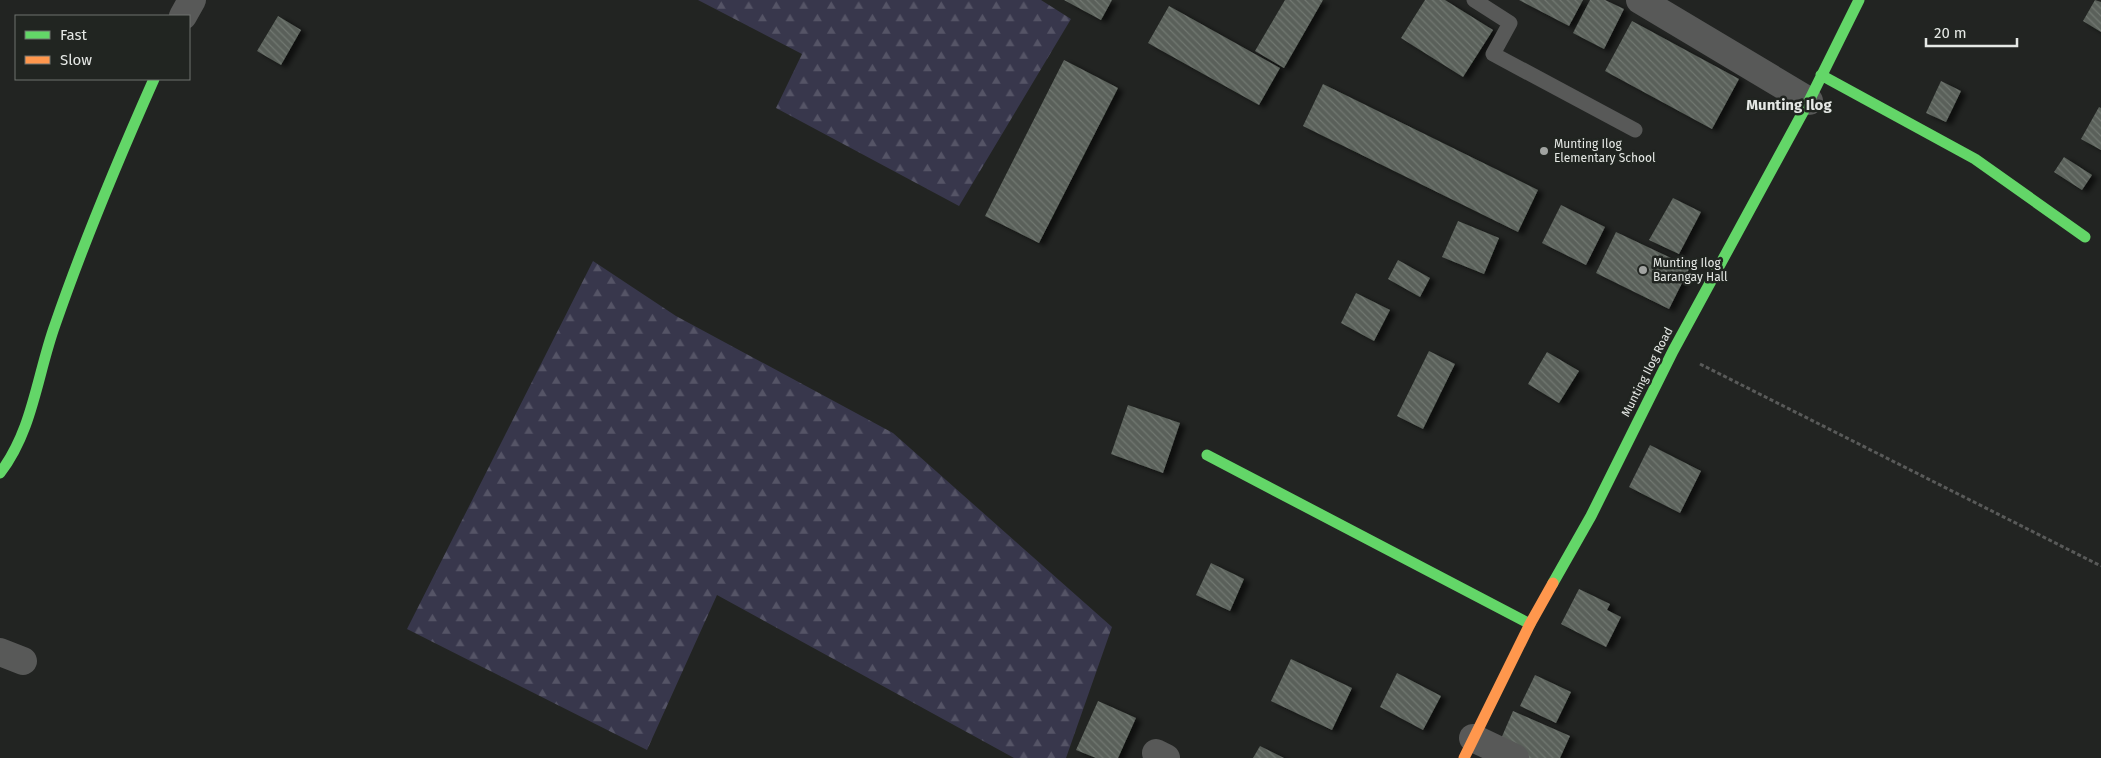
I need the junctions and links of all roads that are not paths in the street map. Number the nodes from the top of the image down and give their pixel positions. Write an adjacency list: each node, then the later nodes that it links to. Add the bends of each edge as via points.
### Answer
1 (192, 0): 5 (street)
2 (1474, 0): 9 (lane, via 1510,22 1493,54)
3 (1640, 0): 8 (street)
4 (1859, 0): 6 (street, Munting Ilog Road)
5 (184, 15)
6 (1821, 75): 8 (street, Munting Ilog Road); 10 (street, via 1975,159)
7 (154, 80): 12 (street, via 114,166 47,348 26,430 13,458)
8 (1809, 101): 13 (street, Munting Ilog Road, via 1673,351 1591,516)
9 (1635, 130)
10 (2085, 237)
11 (1207, 455): 13 (street)
12 (0, 473)
13 (1530, 624): 14 (street, Munting Ilog Road)
14 (1469, 748): 15 (street)
15 (1515, 758)

